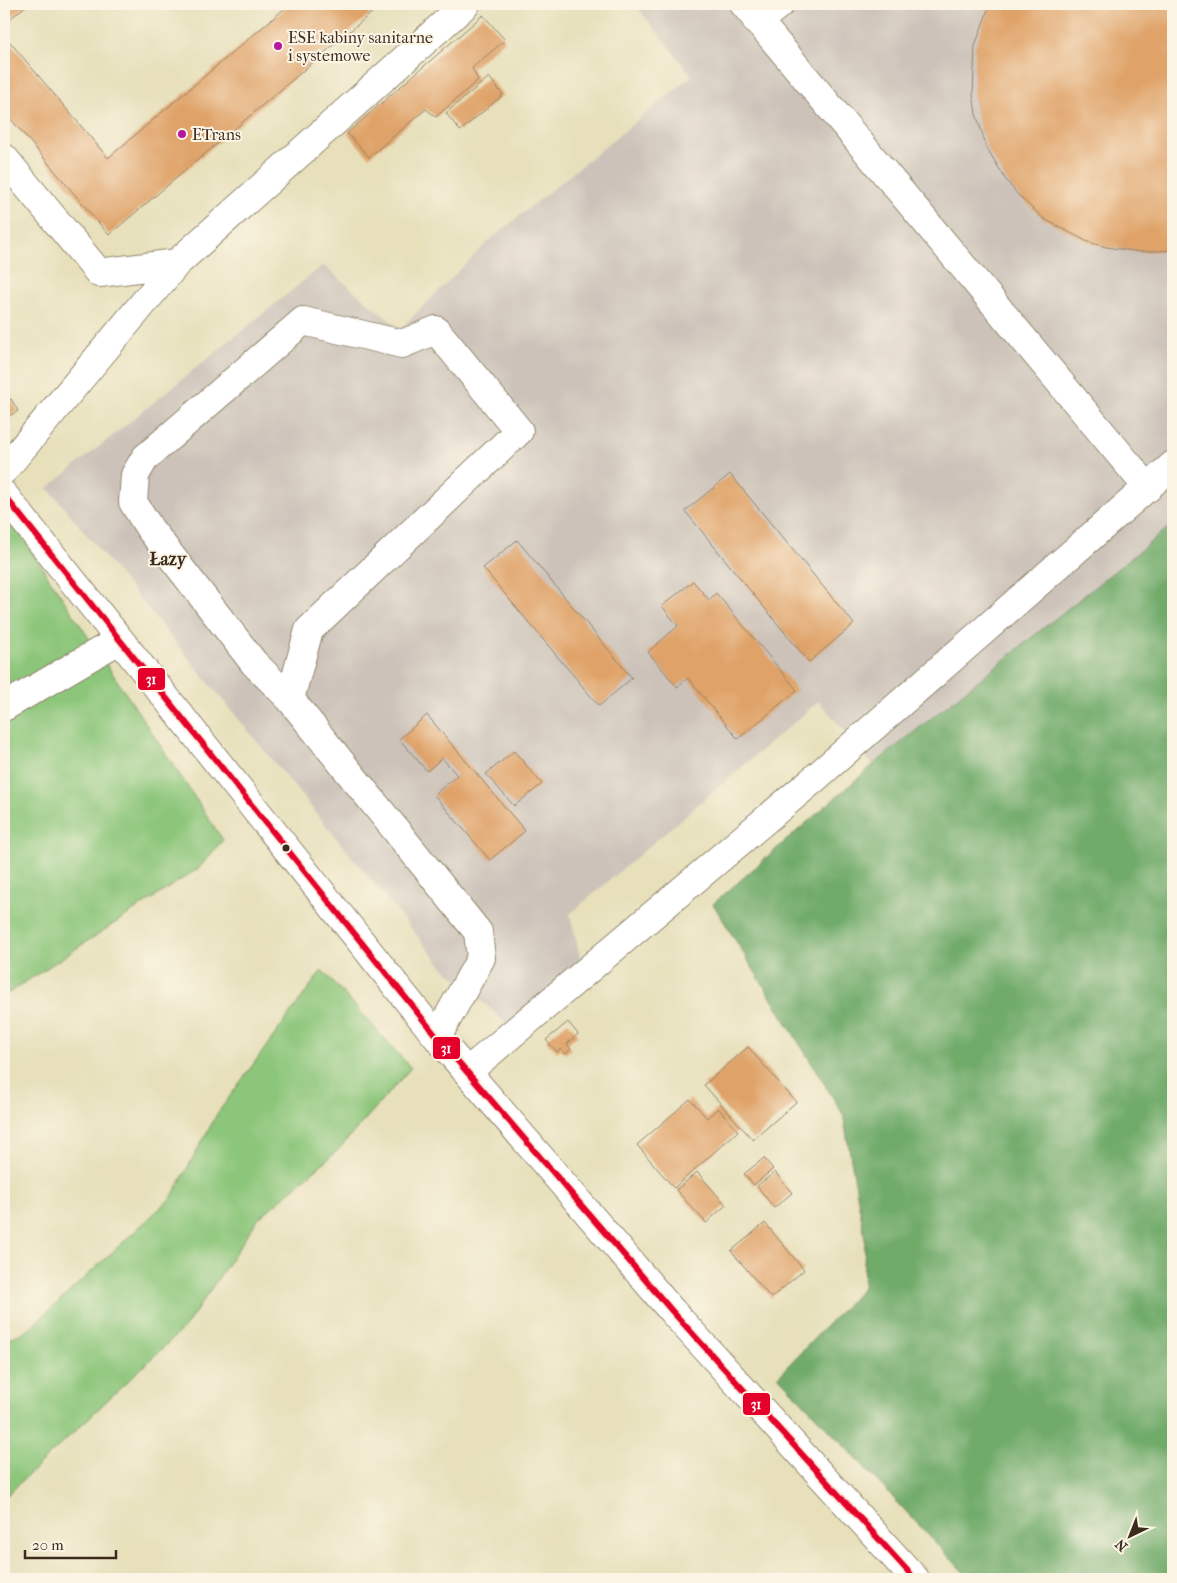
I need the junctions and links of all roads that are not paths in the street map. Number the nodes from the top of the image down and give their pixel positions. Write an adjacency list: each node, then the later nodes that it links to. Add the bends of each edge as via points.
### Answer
1 (466, 4): 5 (street)
2 (780, 4): 3 (street)
3 (751, 13): 8 (street)
4 (4, 158): 5 (street, via 99,273)
5 (177, 263): 7 (street)
6 (1173, 465): 8 (street)
7 (4, 470)
8 (1148, 488): 14 (street, via 814,779)
9 (4, 495): 10 (street)
10 (119, 640): 12 (street); 13 (street)
11 (290, 699): 11 (street, via 254,663 150,529 133,502 134,476 145,458 303,321 402,344 436,330 519,431 309,630); 13 (street, via 478,932 481,958)
12 (4, 707)
13 (437, 1037): 14 (street)
14 (467, 1072): 15 (street, via 672,1311)
15 (915, 1579)

